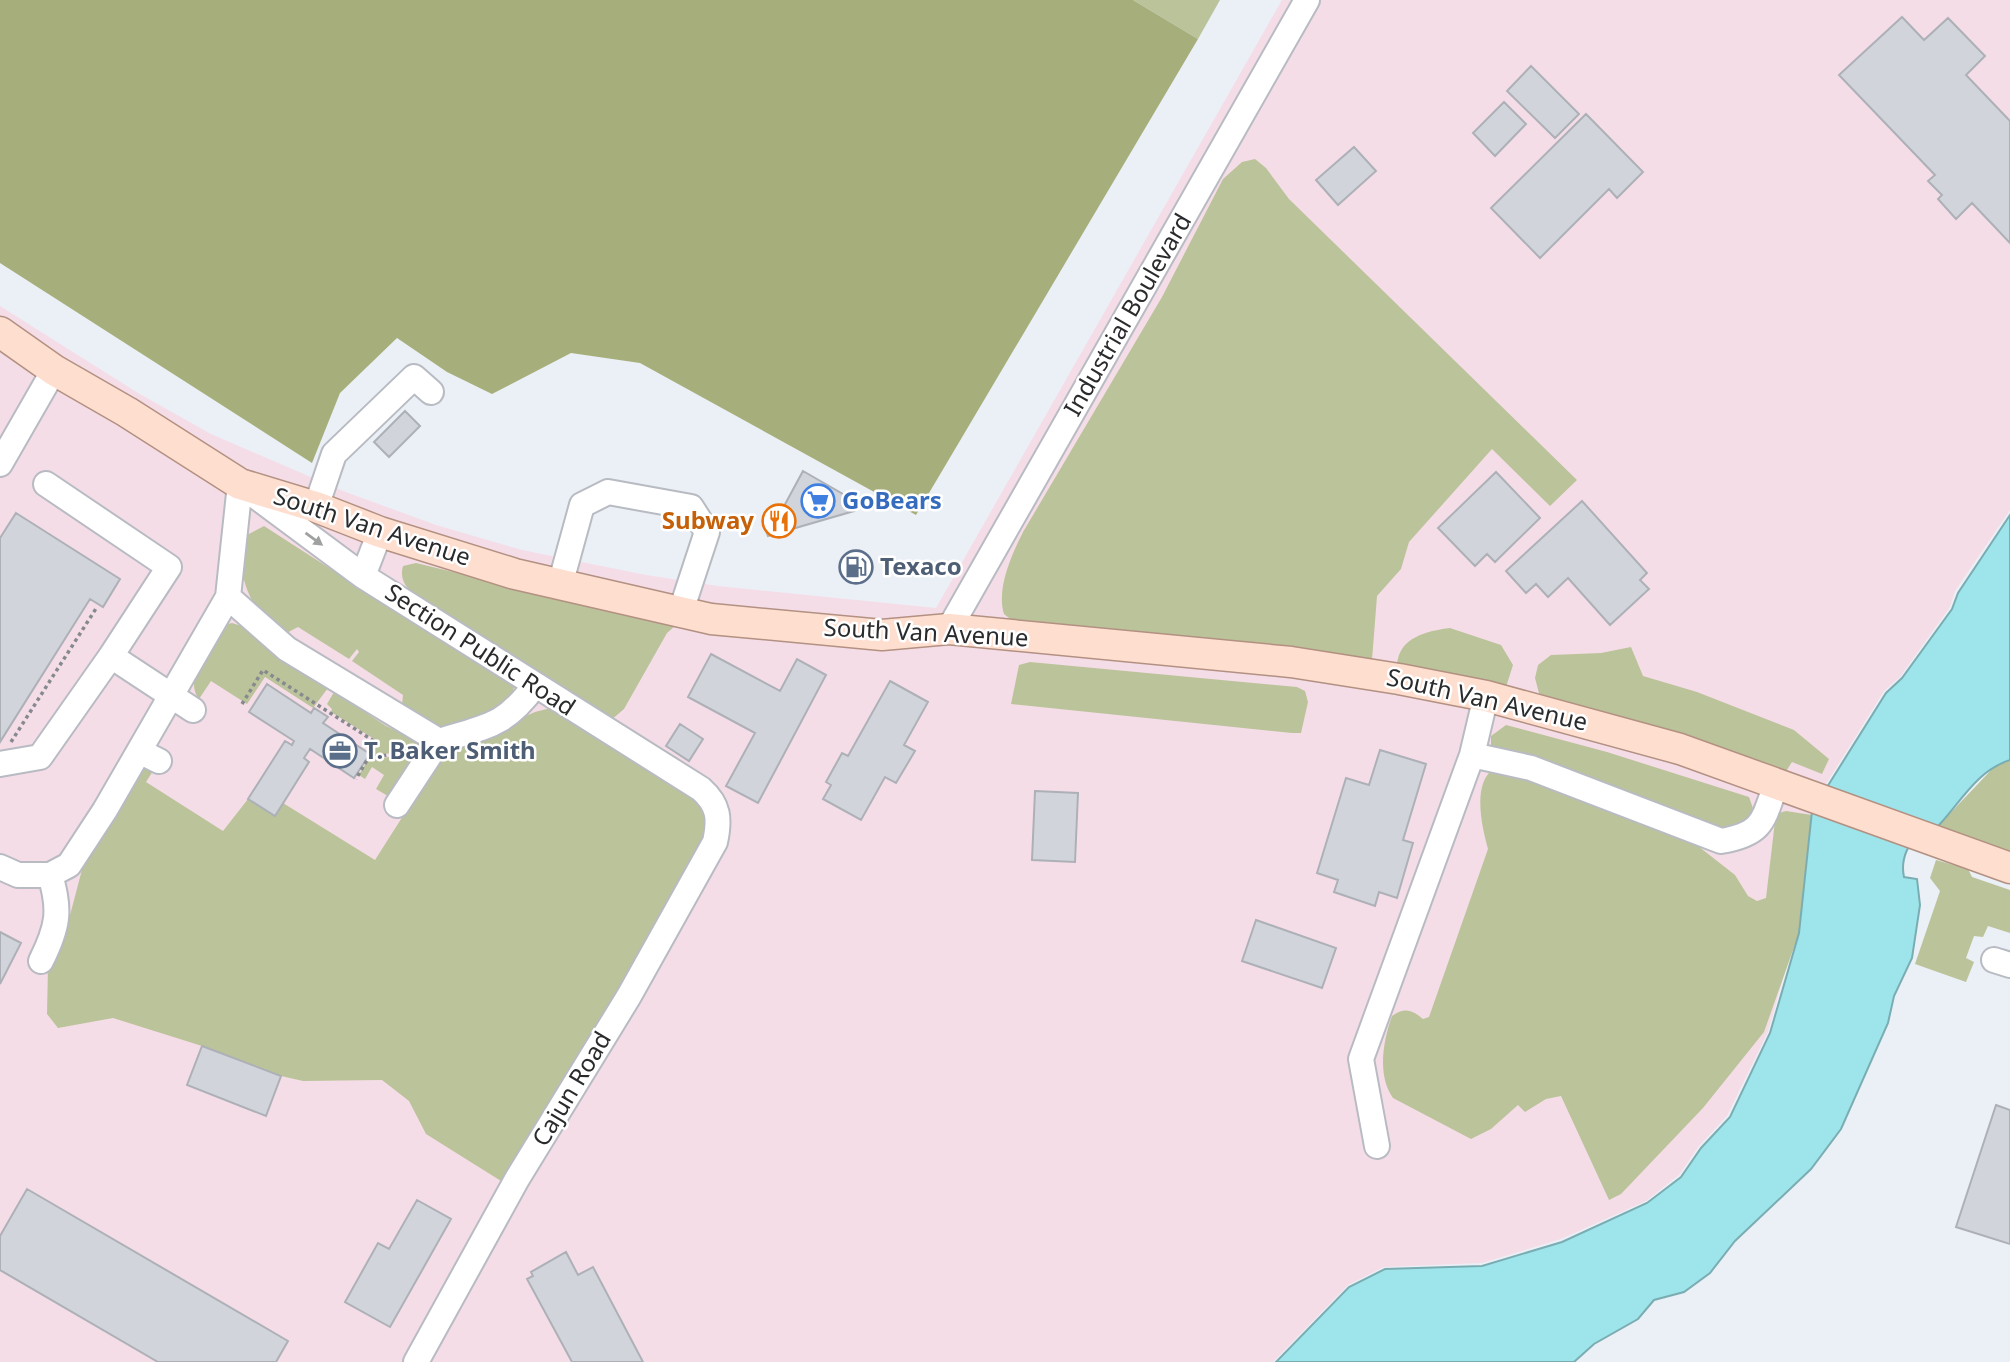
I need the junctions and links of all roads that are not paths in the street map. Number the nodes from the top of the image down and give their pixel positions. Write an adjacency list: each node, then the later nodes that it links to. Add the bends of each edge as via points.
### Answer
1 (1307, 0): 14 (street, Industrial Boulevard)
2 (0, 332): 3 (main road, South Van Avenue)
3 (54, 370): 5 (street); 7 (main road, South Van Avenue)
4 (431, 392): 8 (street, via 414,377 334,454)
5 (0, 464)
6 (46, 484): 15 (street, via 169,567)
7 (240, 484): 8 (main road, South Van Avenue); 10 (street, Section Public Road, one-way to 10); 12 (street)
8 (316, 507): 9 (main road, South Van Avenue)
9 (380, 532): 10 (street); 11 (main road, South Van Avenue)
10 (363, 576): 16 (street, Section Public Road)
11 (559, 585): 13 (main road, South Van Avenue); 13 (street, via 582,505 608,492 691,506 706,532)
12 (228, 597): 17 (street); 20 (street, via 287,649)
13 (680, 614): 14 (main road, South Van Avenue, via 882,635)
14 (949, 629): 18 (main road, South Van Avenue, via 1291,662)
15 (111, 656): 17 (street); 21 (street, via 40,757)
16 (535, 685): 20 (street, via 518,709 497,722); 25 (street, Section Public Road, via 701,789)
17 (171, 695): 19 (street); 28 (street, via 149,756 69,865)
18 (1486, 696): 22 (street); 23 (main road, South Van Avenue, via 1680,749)
19 (193, 710)
20 (437, 744): 24 (street)
21 (4, 755)
22 (1472, 755): 23 (street, via 1531,768 1721,841 1742,838 1762,825); 30 (street, via 1361,1059)
23 (1776, 784): 27 (main road, South Van Avenue)
24 (397, 805)
25 (718, 813): 31 (street, Cajun Road, via 715,842 629,996 517,1179)
26 (0, 867): 28 (street, via 18,875)
27 (2010, 867)
28 (50, 875): 29 (street, via 59,905)
29 (41, 961)
30 (1377, 1146)
31 (416, 1362)

